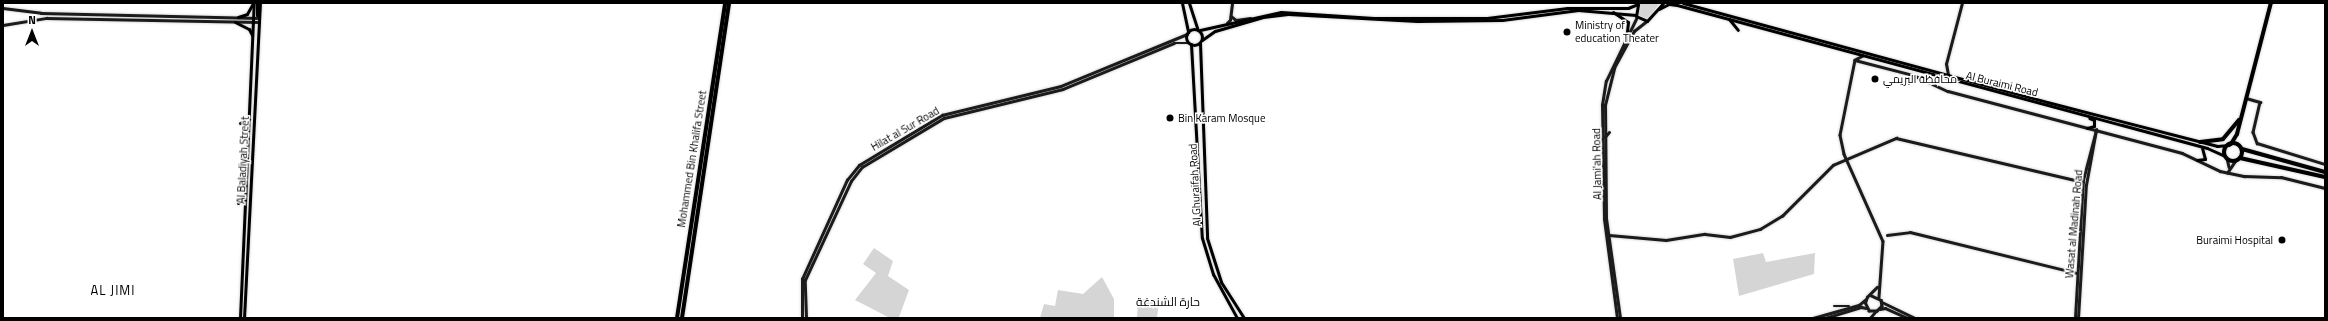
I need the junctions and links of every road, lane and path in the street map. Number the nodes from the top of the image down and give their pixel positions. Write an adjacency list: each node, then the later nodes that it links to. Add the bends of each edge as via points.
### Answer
1 (256, 3): 17 (main road, via 247,14); 18 (main road, Al Baladiyah Street); 21 (main road, Al Baladiyah Street)
2 (724, 3): 86 (highway, Mohammed Bin Khalifa Street)
3 (729, 3): 87 (highway, Mohammed Bin Khalifa Street)
4 (1182, 3): 28 (main road, via 1188,23)
5 (1189, 3): 26 (main road)
6 (1232, 3): 15 (street)
7 (1663, 3): 13 (main road)
8 (1683, 3): 37 (main road, Al Buraimi Road)
9 (1962, 3): 36 (street)
10 (2270, 3): 39 (highway)
11 (1638, 4): 16 (main road); 19 (main road, via 1628,8 1582,7 1487,18 1361,17 1289,12)
12 (3, 8): 17 (street, via 40,13)
13 (1659, 9): 20 (main road, Al Buraimi Road, via 1671,4); 22 (main road)
14 (1612, 11): 16 (main road); 30 (main road, via 1628,21); 31 (main road, via 1578,10 1475,21 1377,21 1278,15 1215,31)
15 (1231, 16): 19 (street, via 1236,20); 25 (street, via 1229,22)
16 (1636, 16): 22 (main road); 30 (street, Al Jami'ah Road)
17 (238, 17): 21 (street)
18 (259, 18): 21 (street); 85 (main road, Al Baladiyah Street)
19 (1250, 18): 25 (main road)
20 (1729, 19): 27 (main road); 33 (main road, Al Buraimi Road)
21 (254, 20): 23 (street); 29 (main road, Al Baladiyah Street)
22 (1647, 21): 49 (street, Al Jami'ah Road, via 1631,36 1609,82 1605,105)
23 (235, 22): 24 (street, via 46,18); 29 (main road, via 249,29)
24 (3, 25)
25 (1221, 26): 26 (main road)
26 (1199, 30): 28 (main road); 31 (main road, Al Ghuraifah Road)
27 (1738, 30)
28 (1187, 34): 32 (main road, Al Ghuraifah Road); 88 (street, Hilat al Sur Road, via 1061,86 942,115 859,165 847,180 802,279)
29 (253, 38): 41 (main road, Al Baladiyah Street)
30 (1626, 40): 92 (street, Al Jami'ah Road, via 1606,81 1602,105 1604,219)
31 (1201, 41): 32 (main road); 91 (main road, Al Ghuraifah Road, via 1207,238 1221,282)
32 (1190, 43): 89 (street, Hilat al Sur Road, via 1174,43 1062,89 944,118 862,167 851,181 805,280); 90 (main road, Al Ghuraifah Road, via 1202,238 1212,274)
33 (1846, 50): 34 (main road, Al Buraimi Road); 35 (street)
34 (1869, 57): 35 (street, via 1859,57); 40 (main road, Al Buraimi Road)
35 (1855, 60): 44 (street, via 1913,75 1948,91); 55 (street, via 1840,129)
36 (1946, 64): 37 (street, via 1942,71); 38 (street, via 1945,72)
37 (1932, 72): 38 (main road, Al Buraimi Road)
38 (1953, 77): 51 (main road, Al Buraimi Road)
39 (2246, 98): 42 (highway); 58 (street, via 2260,102 2253,132 2257,143)
40 (2049, 106): 44 (main road, via 2094,120 2093,127); 51 (main road, Al Buraimi Road)
41 (249, 119): 43 (main road); 65 (main road, Al Baladiyah Street)
42 (2241, 119): 48 (highway); 51 (highway, via 2228,137)
43 (240, 123)
44 (2087, 128): 45 (street)
45 (2096, 130): 47 (street); 50 (street, Wasat al Madinah Road); 63 (street, Wasat al Madinah Road)
46 (1609, 132): 49 (street)
47 (2105, 132): 50 (street); 56 (street, via 2182,153)
48 (2237, 134): 52 (highway); 53 (highway)
49 (1605, 138): 69 (street, Al Jami'ah Road)
50 (2096, 138): 99 (street, Wasat al Madinah Road, via 2086,184)
51 (2201, 144): 52 (main road, Al Buraimi Road, via 2222,147); 54 (main road, Al Buraimi Road); 56 (main road, via 2206,156)
52 (2230, 144): 53 (highway); 54 (highway)
53 (2241, 148): 57 (highway); 60 (highway)
54 (2226, 157): 57 (highway); 59 (street)
55 (1846, 158): 63 (street, via 1896,138); 67 (street); 70 (street, via 1833,165 1782,216 1760,229 1730,237 1705,234 1666,240)
56 (2197, 160): 61 (street)
57 (2238, 160): 59 (street); 62 (highway)
58 (2325, 164)
59 (2229, 168): 61 (street)
60 (2325, 172)
61 (2228, 173): 64 (street, via 2281,177)
62 (2325, 178)
63 (2083, 182): 73 (street, Wasat al Madinah Road)
64 (2325, 188)
65 (246, 196): 66 (main road); 84 (main road, Al Baladiyah Street)
66 (238, 203)
67 (1880, 232): 68 (street); 71 (street)
68 (1887, 234): 71 (street); 73 (street, via 1910,232)
69 (1609, 235): 70 (street); 72 (street, Al Jami'ah Road)
70 (1617, 238): 72 (street)
71 (1883, 240): 74 (street)
72 (1610, 244): 92 (street, Al Jami'ah Road)
73 (2077, 274): 98 (street, Wasat al Madinah Road)
74 (1878, 284): 75 (street); 76 (street)
75 (1870, 295): 76 (street); 77 (street)
76 (1879, 297): 78 (street)
77 (1866, 300): 80 (street); 81 (street)
78 (1882, 301): 82 (street); 97 (street)
79 (1834, 306): 80 (street)
80 (1853, 306): 93 (street)
81 (1867, 309): 83 (street); 94 (street, via 1861,307); 95 (street)
82 (1880, 310): 83 (street); 96 (street, via 1885,308)
83 (1876, 312): 95 (street)
84 (240, 318)
85 (244, 318)
86 (677, 318)
87 (682, 318)
88 (802, 318)
89 (806, 318)
90 (1237, 318)
91 (1244, 318)
92 (1618, 318)
93 (1813, 318)
94 (1825, 318)
95 (1870, 318)
96 (1907, 318)
97 (1915, 318)
98 (2075, 318)
99 (2078, 318)

